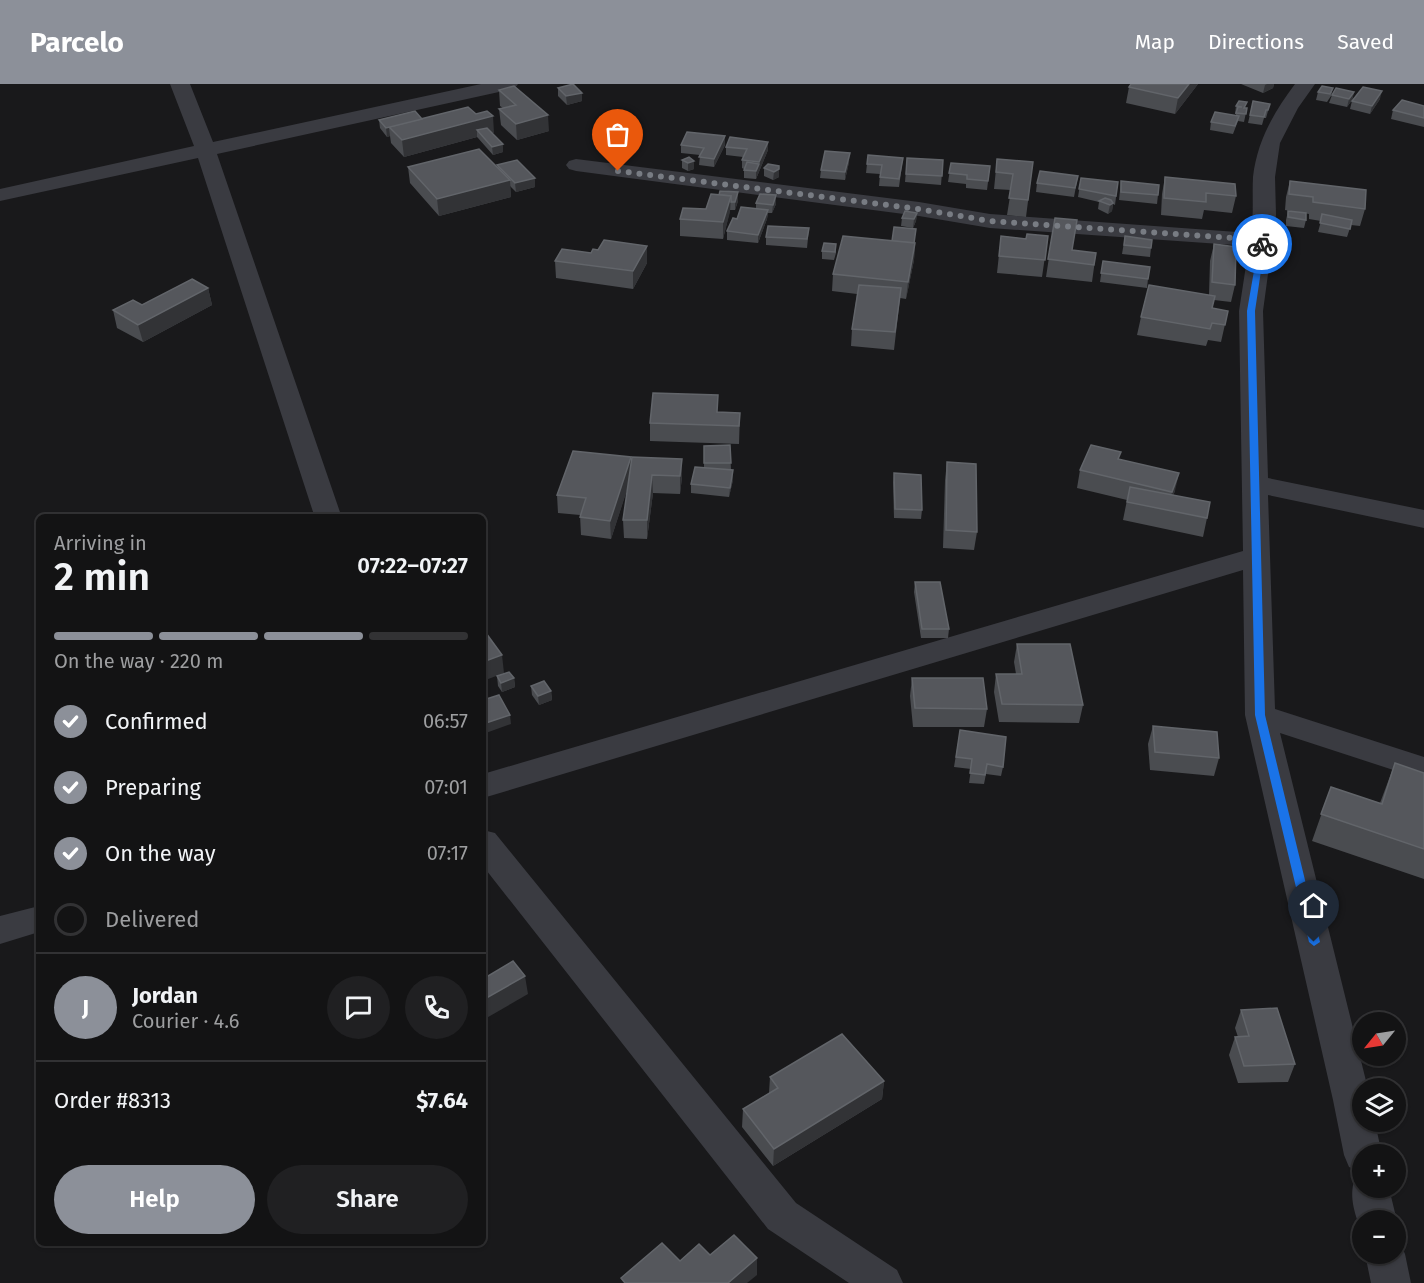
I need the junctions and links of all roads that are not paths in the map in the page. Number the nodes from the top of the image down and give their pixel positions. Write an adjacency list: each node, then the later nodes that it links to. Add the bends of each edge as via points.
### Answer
1 (180, 84): 4 (street)
2 (508, 84): 4 (street)
3 (1305, 84): 7 (street, via 1270,143 1264,177)
4 (205, 149): 6 (street); 9 (street)
5 (576, 165): 7 (street, via 990,221)
6 (0, 195)
7 (1262, 240): 8 (street, via 1251,311)
8 (1257, 483): 10 (street); 11 (street)
9 (328, 514)
10 (1424, 519)
11 (1258, 555): 12 (street); 14 (street)
12 (1260, 715): 13 (street); 18 (street)
13 (1424, 769)
14 (486, 785)
15 (486, 846): 20 (street, via 782,1216)
16 (36, 920): 17 (street)
17 (0, 930)
18 (1361, 1144)
19 (1387, 1264): 21 (street)
20 (883, 1283)
21 (1391, 1283)

